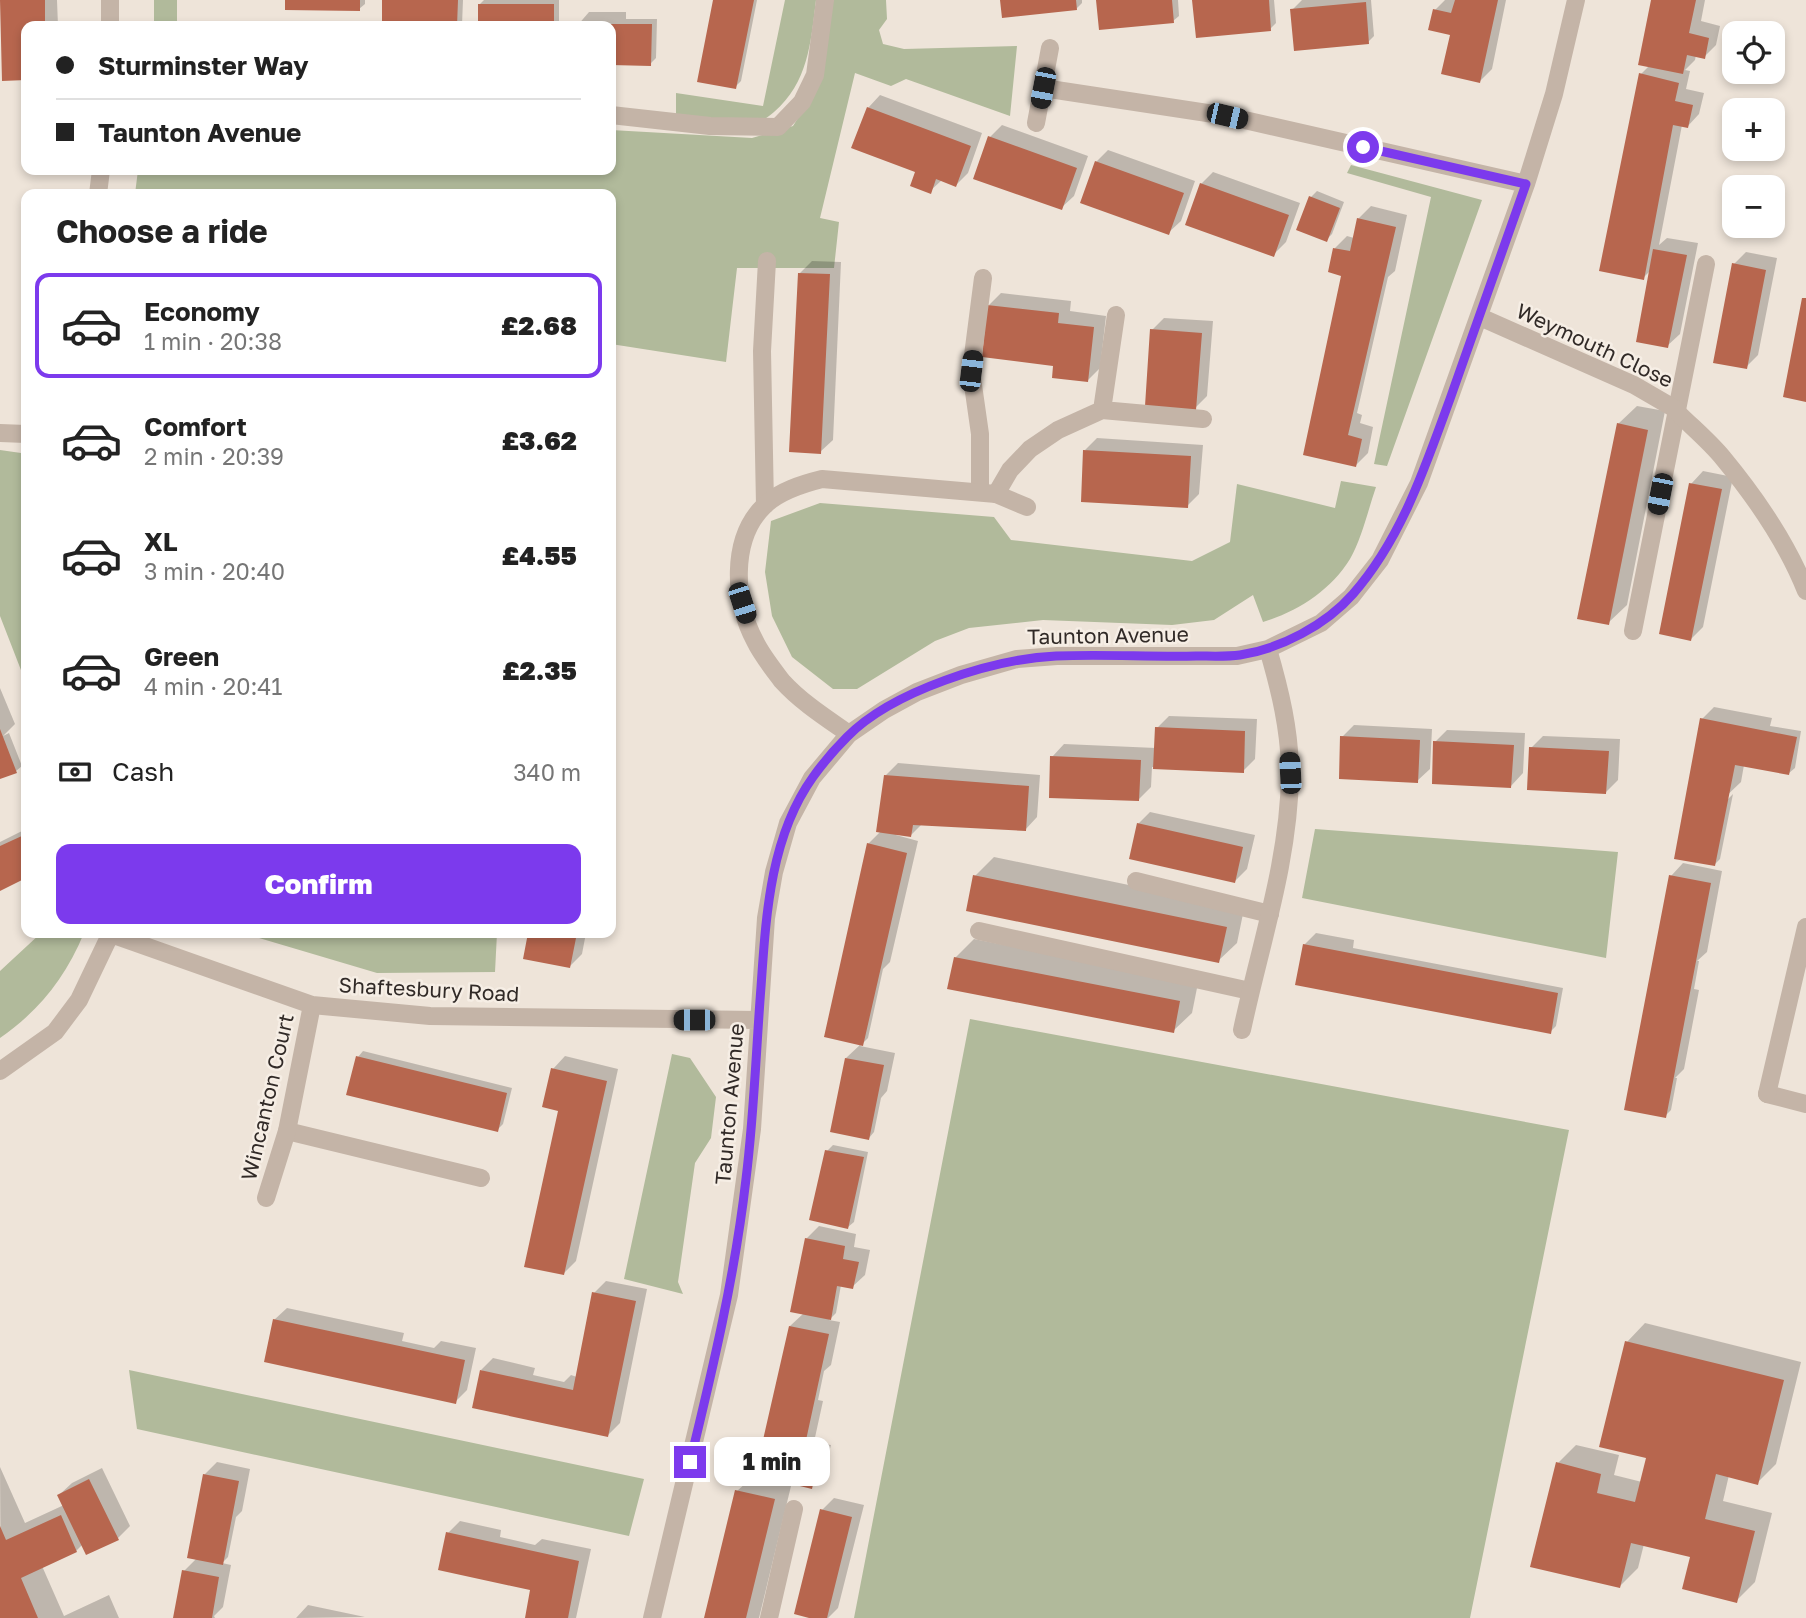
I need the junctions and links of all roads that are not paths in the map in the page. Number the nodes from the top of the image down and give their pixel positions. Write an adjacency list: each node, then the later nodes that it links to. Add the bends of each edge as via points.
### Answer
1 (110, 0): 4 (street)
2 (825, 0): 7 (street, via 815,75 802,102 778,127 710,126)
3 (1576, 0): 9 (street, Taunton Avenue)
4 (110, 21)
5 (1050, 48): 6 (street)
6 (1043, 88): 8 (street); 9 (street, via 1227,116)
7 (616, 116)
8 (1037, 123)
9 (1526, 184): 14 (street, Taunton Avenue)
10 (767, 261): 21 (street, via 762,351)
11 (1706, 264): 16 (street)
12 (983, 278): 20 (street, via 971,371)
13 (1116, 315): 15 (street)
14 (1480, 317): 16 (street, Weymouth Close, via 1634,385); 25 (street, Taunton Avenue, via 1419,483 1380,560 1351,597 1321,622)
15 (1102, 411): 17 (street); 20 (street, via 1058,430 1030,449)
16 (1677, 412): 23 (street, Weymouth Close, via 1722,457 1764,513); 24 (street)
17 (1203, 419)
18 (0, 433): 19 (street)
19 (21, 434)
20 (988, 493): 21 (street, via 822,479 796,486); 22 (street)
21 (765, 505): 26 (street, via 749,528 738,560 742,603 754,641 801,699)
22 (1027, 508)
23 (1806, 591)
24 (1633, 631)
25 (1268, 649): 26 (street, Taunton Avenue, via 1237,656 1017,659 917,692); 28 (street, via 1280,692 1290,773 1285,838)
26 (849, 734): 36 (street, Taunton Avenue, via 812,778 788,823 766,918)
27 (1136, 881): 28 (street)
28 (1270, 914): 34 (street)
29 (1806, 927): 33 (street)
30 (979, 931): 34 (street)
31 (109, 938): 38 (street, via 79,1000 54,1032)
32 (125, 938): 35 (street, Shaftesbury Road)
33 (1804, 948): 39 (street, via 1767,1094)
34 (1250, 990): 37 (street)
35 (312, 1005): 36 (street, Shaftesbury Road, via 430,1016); 40 (street, Wincanton Court)
36 (758, 1020): 44 (street, Taunton Avenue, via 752,1129 729,1296)
37 (1242, 1030)
38 (0, 1071)
39 (1806, 1104)
40 (286, 1131): 41 (street); 42 (street, Wincanton Court)
41 (481, 1178)
42 (266, 1198)
43 (794, 1509): 45 (street)
44 (652, 1618)
45 (769, 1618)

